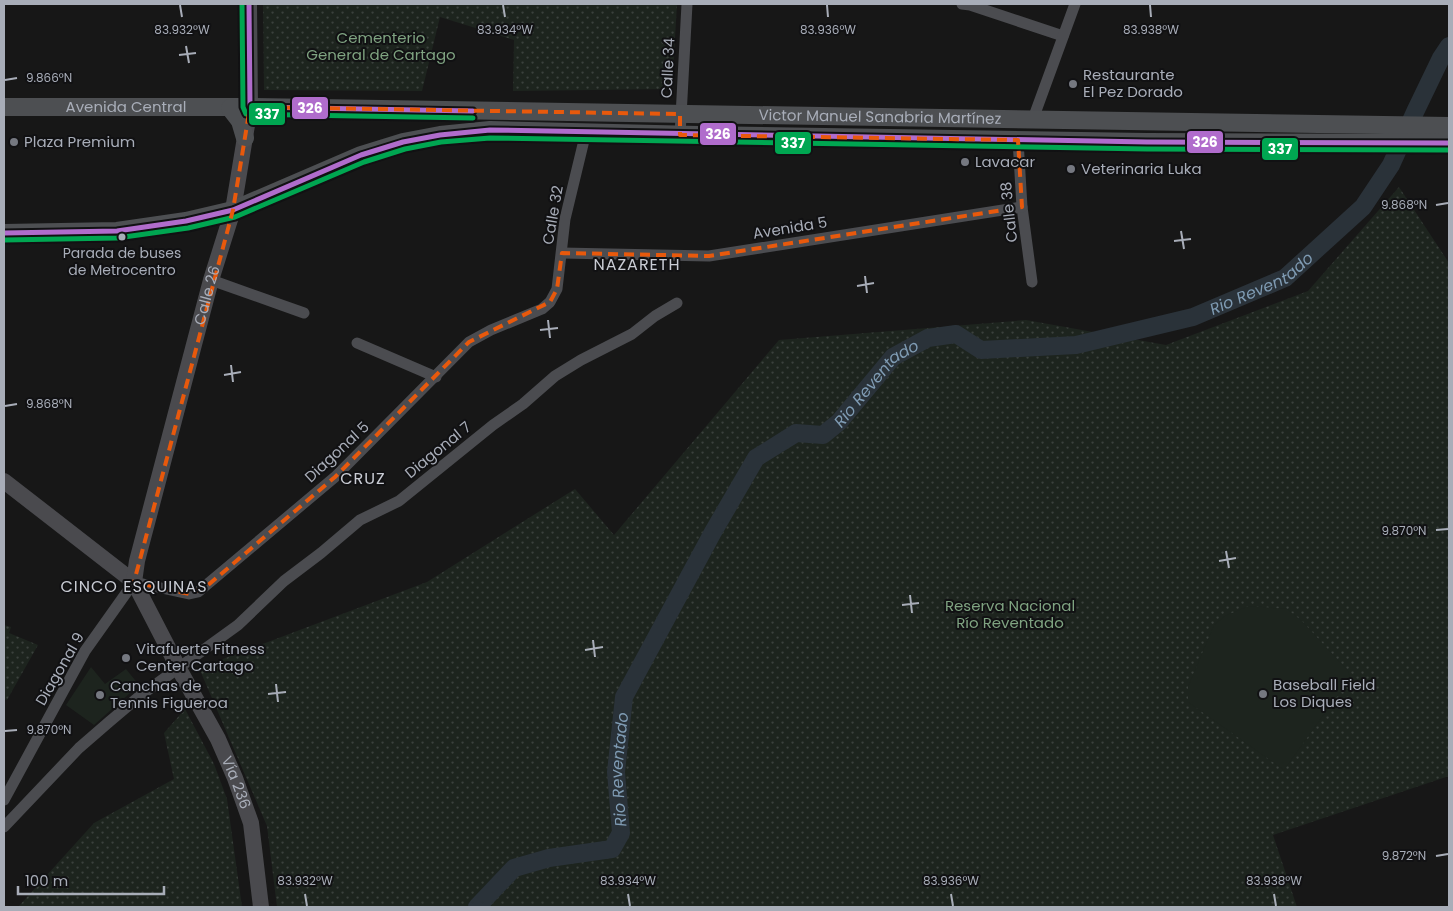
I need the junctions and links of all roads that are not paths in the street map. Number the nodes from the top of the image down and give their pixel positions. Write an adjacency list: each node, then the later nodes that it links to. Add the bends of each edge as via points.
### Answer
1 (249, 4): 8 (main road, Calle 26)
2 (687, 4): 9 (street, Calle 34)
3 (967, 4): 5 (street)
4 (1075, 4): 5 (street)
5 (1063, 36): 11 (street)
6 (4, 107): 7 (main road, Avenida Central)
7 (230, 108): 8 (main road, Avenida Central); 17 (main road, via 240,121)
8 (250, 108): 9 (main road, Victor Manuel Sanabria Martínez); 17 (main road, Calle 26)
9 (680, 114): 10 (main road, Victor Manuel Sanabria Martínez); 15 (street, Calle 34)
10 (700, 114): 11 (main road, Victor Manuel Sanabria Martínez); 16 (main road, via 696,124)
11 (1033, 119): 12 (main road, Victor Manuel Sanabria Martínez)
12 (1219, 122): 13 (main road, Victor Manuel Sanabria Martínez); 19 (main road, via 1210,130 1159,132)
13 (1449, 126)
14 (586, 132): 15 (main road, Victor Manuel Sanabria Martínez); 22 (main road, Victor Manuel Sanabria Martínez, via 490,130 402,142 361,154); 24 (street, Calle 32, via 564,219)
15 (680, 135): 16 (main road, Victor Manuel Sanabria Martínez)
16 (698, 135): 18 (main road, Victor Manuel Sanabria Martínez)
17 (245, 138): 22 (main road, Calle 26)
18 (1018, 140): 19 (main road, Victor Manuel Sanabria Martínez); 21 (street, Calle 38)
19 (1147, 142): 20 (main road, Victor Manuel Sanabria Martínez)
20 (1449, 143)
21 (1022, 207): 24 (street, Avenida 5, via 709,256); 26 (street, Calle 38)
22 (233, 210): 23 (main road, Victor Manuel Sanabria Martínez, via 117,231); 25 (main road, Calle 26)
23 (4, 233)
24 (562, 253): 27 (street, Calle 32, via 557,289)
25 (211, 280): 29 (street); 33 (main road, Calle 26)
26 (1032, 282)
27 (550, 302): 31 (street, Diagonal 5, via 542,309 468,342)
28 (677, 304): 34 (street, Diagonal 7, via 632,334 555,376 399,501 360,520 284,581 238,625)
29 (304, 313)
30 (357, 343): 31 (street)
31 (436, 377): 33 (street, Diagonal 5, via 335,477 198,592 188,594)
32 (4, 481): 33 (main road)
33 (134, 582): 34 (main road, Vía 236); 35 (street, Diagonal 9, via 85,651)
34 (179, 669): 36 (street, Diagonal 7, via 141,695 79,748); 37 (main road, Vía 236, via 218,739 245,804 251,823)
35 (4, 800)
36 (6, 822)
37 (261, 907)

